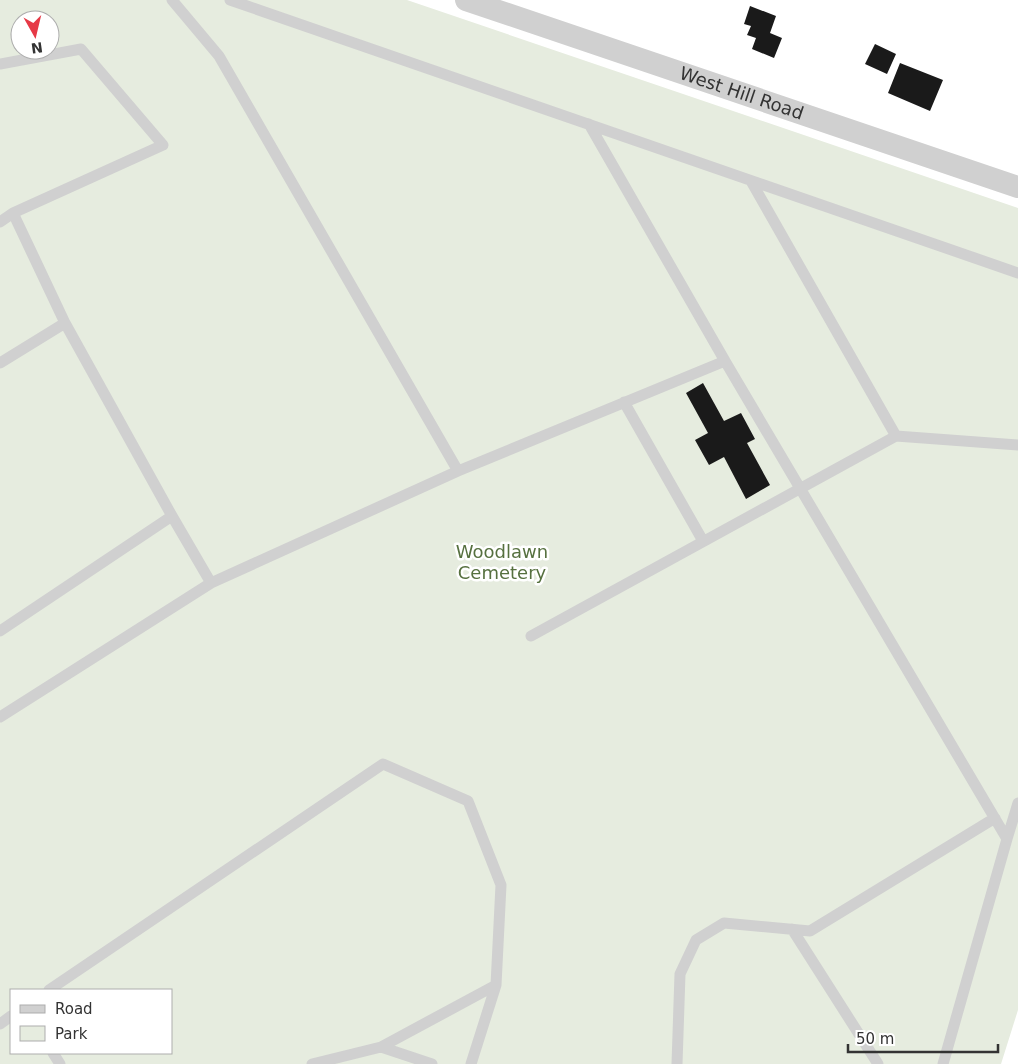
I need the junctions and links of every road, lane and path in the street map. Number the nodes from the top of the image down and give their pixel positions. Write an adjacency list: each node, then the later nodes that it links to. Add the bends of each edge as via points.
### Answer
1 (172, 0): 17 (lane, via 219,56)
2 (230, 0): 5 (lane)
3 (466, 0): 7 (street, West Hill Road)
4 (0, 64): 8 (lane, via 81,49 163,145)
5 (589, 124): 6 (lane); 12 (lane)
6 (751, 181): 10 (lane); 15 (lane)
7 (1018, 187)
8 (14, 213): 9 (lane); 11 (lane)
9 (0, 222)
10 (1018, 273)
11 (65, 324): 13 (lane); 19 (lane)
12 (725, 361): 14 (lane); 18 (lane)
13 (0, 364)
14 (624, 402): 17 (lane); 20 (lane)
15 (896, 436): 16 (lane); 18 (lane)
16 (1018, 445)
17 (458, 471): 21 (lane)
18 (800, 488): 20 (lane); 26 (lane)
19 (172, 516): 21 (lane); 22 (lane)
20 (703, 541): 23 (lane)
21 (211, 584): 24 (lane)
22 (0, 631)
23 (530, 636)
24 (0, 717)
25 (1018, 803): 27 (lane)
26 (995, 818): 27 (lane); 28 (lane, via 810,931)
27 (1008, 839): 37 (lane)
28 (792, 929): 35 (lane, via 724,923 696,940 680,974); 36 (lane)
29 (496, 985): 30 (lane, via 501,885 468,801 383,764); 31 (lane); 34 (lane)
30 (50, 989)
31 (381, 1047): 32 (lane); 33 (lane)
32 (312, 1064)
33 (432, 1064)
34 (471, 1064)
35 (678, 1064)
36 (878, 1064)
37 (943, 1064)

